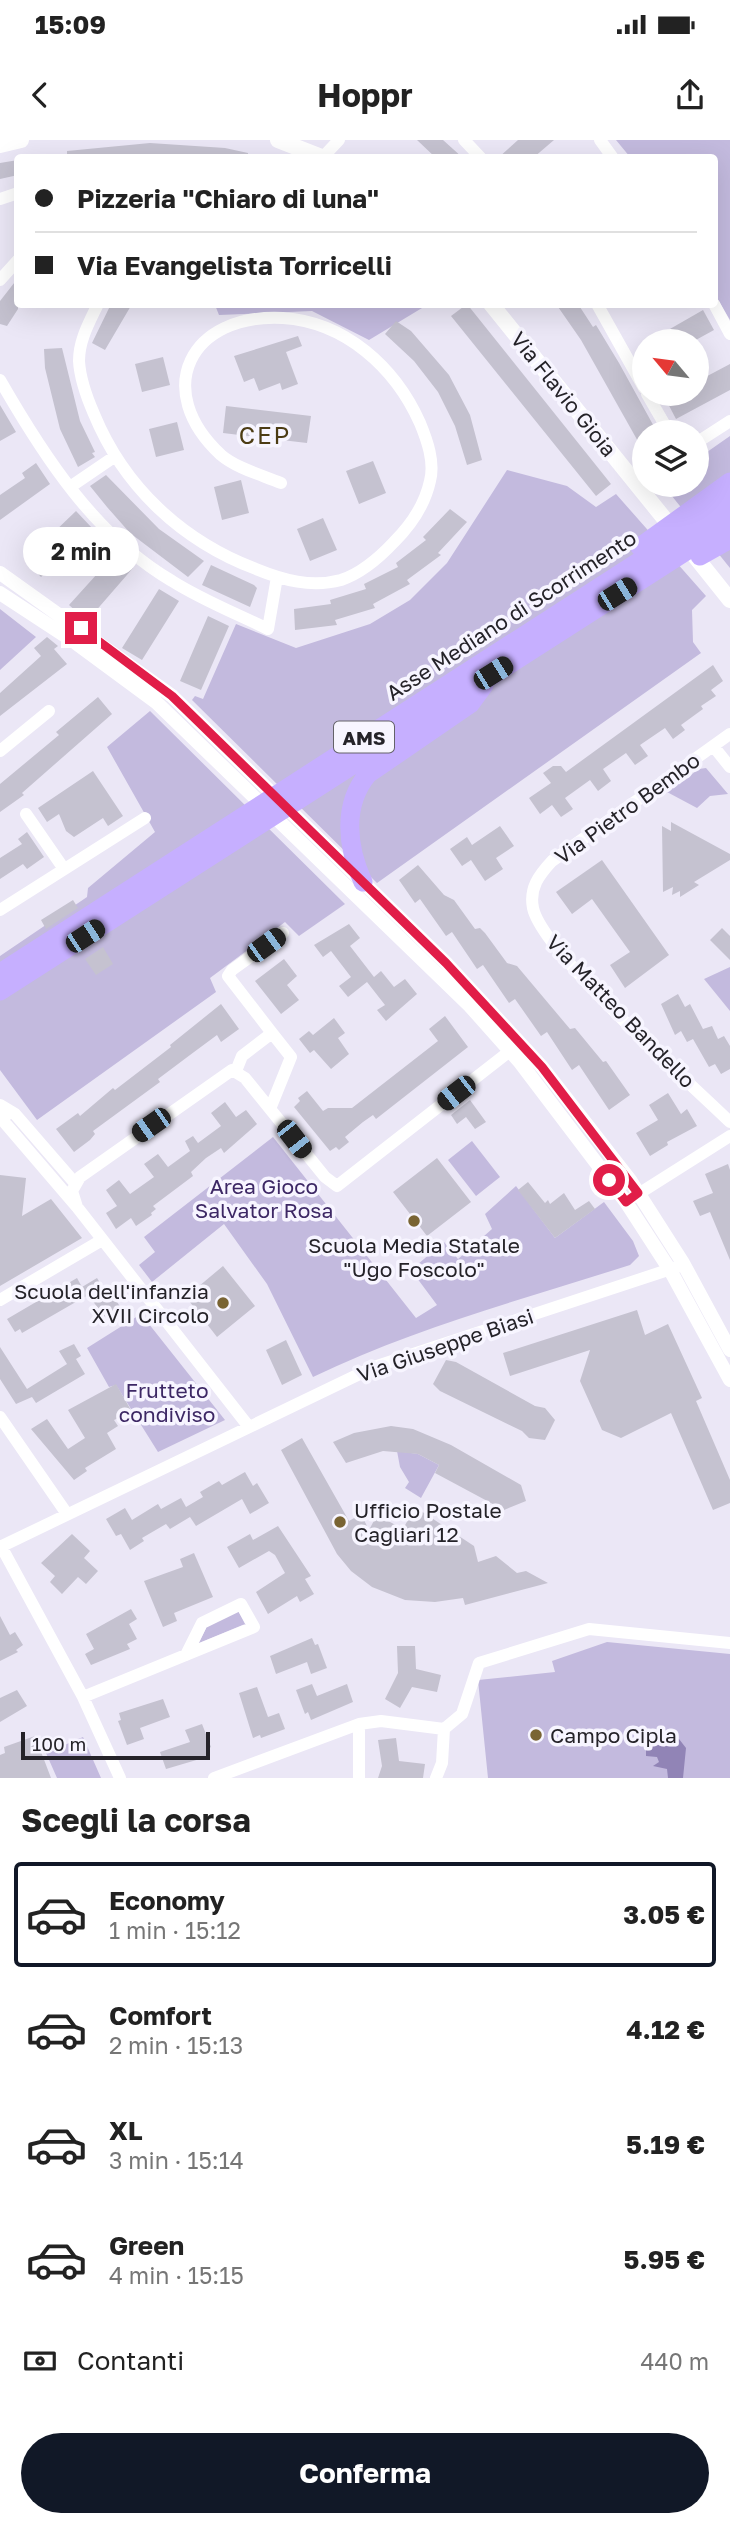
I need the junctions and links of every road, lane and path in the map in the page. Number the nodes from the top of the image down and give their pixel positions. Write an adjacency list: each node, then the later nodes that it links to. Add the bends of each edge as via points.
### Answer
1 (21, 140): 6 (main road)
2 (278, 140): 7 (main road)
3 (339, 140): 8 (street)
4 (464, 140): 9 (street)
5 (600, 140): 10 (street)
6 (0, 145)
7 (315, 154)
8 (326, 154)
9 (477, 154)
10 (611, 154)
11 (14, 264): 12 (street)
12 (0, 280)
13 (96, 308): 22 (street, via 81,341 79,363 90,405)
14 (494, 308): 23 (main road, Via Flavio Gioia)
15 (599, 308): 18 (street)
16 (716, 308): 17 (street)
17 (730, 334)
18 (632, 367)
19 (0, 380): 26 (street)
20 (730, 421): 21 (street)
21 (709, 435)
22 (114, 457): 26 (street); 32 (street, via 166,516 229,558)
23 (632, 471)
24 (730, 482): 33 (highway, via 649,538)
25 (281, 483): 32 (street, via 223,457 202,434 185,400 188,367 200,344 215,332 243,322 304,321 334,332 376,359 415,412 429,452 430,481 418,511 407,528 364,569 330,583)
26 (70, 487): 32 (street, via 126,548 148,565 268,629)
27 (652, 497): 35 (main road, Via Flavio Gioia)
28 (730, 503): 33 (highway, Asse Mediano di Scorrimento / AMS)
29 (730, 523): 33 (highway, Asse Mediano di Scorrimento / AMS)
30 (730, 539): 33 (highway, via 648,586)
31 (0, 573): 44 (street, via 166,691)
32 (277, 577)
33 (611, 588): 36 (highway, Asse Mediano di Scorrimento / AMS); 50 (highway, Asse Mediano di Scorrimento / AMS)
34 (0, 593): 44 (street, via 156,702)
35 (730, 600)
36 (493, 673): 46 (highway, via 470,704 379,766 356,788 350,810 352,854); 51 (highway, Asse Mediano di Scorrimento / AMS)
37 (49, 710): 40 (street)
38 (730, 734): 39 (street, Via Pietro Bembo)
39 (713, 747): 41 (street); 47 (street, Via Pietro Bembo, via 552,861)
40 (0, 751)
41 (730, 767)
42 (26, 814): 45 (street)
43 (145, 818): 45 (street)
44 (307, 838): 46 (street); 53 (street)
45 (64, 869): 48 (street)
46 (363, 882): 60 (street, via 542,1067)
47 (532, 889): 57 (street, Via Matteo Bandello, via 538,923 578,972)
48 (0, 910)
49 (283, 933): 52 (street, via 228,976)
50 (0, 973)
51 (0, 991)
52 (272, 1032): 54 (street, via 242,1056); 56 (street, via 291,1056)
53 (510, 1051): 56 (street, via 337,1186 325,1178); 61 (street)
54 (236, 1071): 56 (street); 59 (street, via 214,1081)
55 (1, 1107): 59 (street, via 15,1114); 62 (street, via 5,1122)
56 (270, 1109)
57 (730, 1122)
58 (730, 1136): 60 (street)
59 (74, 1182): 62 (street)
60 (638, 1193): 61 (street); 64 (street)
61 (626, 1202): 65 (street)
62 (77, 1207): 63 (street)
63 (102, 1240): 66 (street); 70 (street)
64 (684, 1264): 65 (street, Via Giuseppe Biasi); 67 (street)
65 (670, 1270): 68 (street); 70 (street, Via Giuseppe Biasi, via 374,1367)
66 (0, 1300)
67 (730, 1350)
68 (730, 1380)
69 (0, 1417): 71 (street)
70 (248, 1427): 71 (street, Via Giuseppe Biasi)
71 (67, 1514): 72 (street, Via Giuseppe Biasi)
72 (0, 1547): 75 (street)
73 (730, 1643): 77 (street, via 589,1629 479,1663 462,1714)
74 (186, 1655): 74 (street, via 254,1627 241,1604 202,1623); 75 (street)
75 (83, 1697): 78 (street)
76 (359, 1724): 77 (street, via 381,1721); 79 (street); 80 (street)
77 (444, 1728): 81 (street, via 442,1763)
78 (120, 1778)
79 (214, 1778)
80 (359, 1778)
81 (436, 1778)

